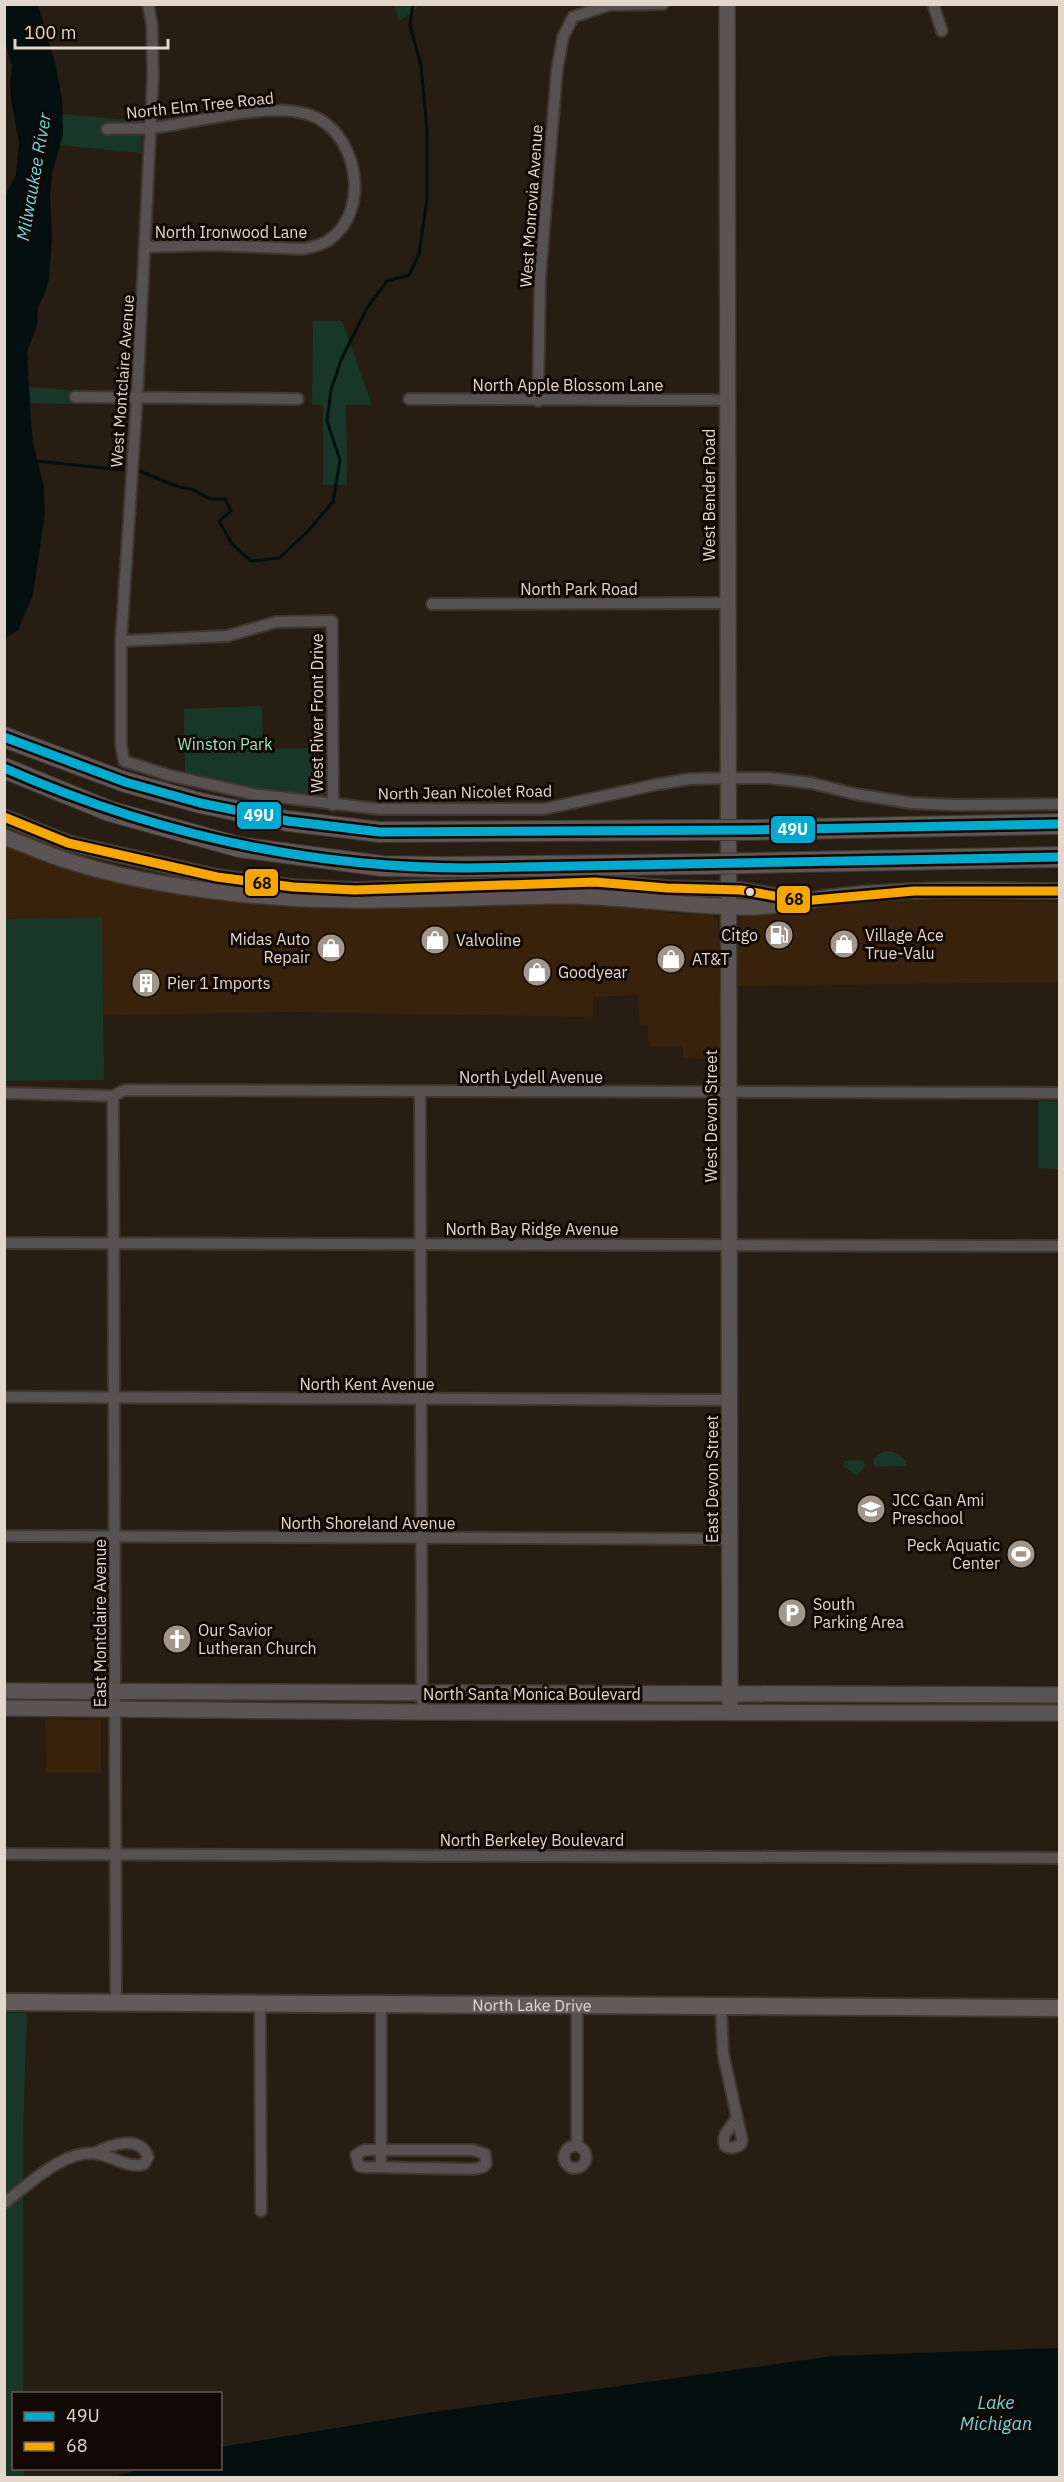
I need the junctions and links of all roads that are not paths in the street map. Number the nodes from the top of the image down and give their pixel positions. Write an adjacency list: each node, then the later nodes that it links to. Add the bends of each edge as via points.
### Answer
1 (148, 4): 7 (street, West Montclaire Avenue, via 153,61)
2 (663, 4): 15 (street, West Monrovia Avenue, via 609,5 573,17 562,37 540,278)
3 (727, 4): 14 (street, West Bender Road)
4 (933, 4): 5 (street)
5 (942, 31)
6 (330, 125): 7 (street, North Elm Tree Road, via 308,114 265,111); 9 (street, North Ironwood Lane, via 350,155 354,195 343,226 329,240 303,249)
7 (151, 128): 8 (street, North Elm Tree Road); 9 (street, West Montclaire Avenue)
8 (106, 129)
9 (145, 247): 11 (street, West Montclaire Avenue)
10 (75, 397): 11 (street)
11 (137, 398): 12 (street); 18 (street, West Montclaire Avenue)
12 (298, 399)
13 (409, 399): 15 (street, North Apple Blossom Lane)
14 (727, 400): 15 (street, North Apple Blossom Lane); 16 (street, West Bender Road)
15 (538, 401)
16 (727, 603): 17 (street, North Park Road); 22 (street, West Bender Road)
17 (432, 604)
18 (121, 641): 20 (street, West Montclaire Avenue); 24 (street, West River Front Drive, via 227,636 276,622 332,621)
19 (4, 737): 26 (highway, bridge, via 125,782 200,803 288,821 380,832)
20 (123, 760): 24 (street, North Jean Nicolet Road, via 233,790)
21 (4, 768): 28 (highway, bridge, via 109,811 239,847 394,866)
22 (728, 778): 23 (street, North Jean Nicolet Road, via 811,783 912,803); 24 (street, North Jean Nicolet Road, via 659,784 543,809 392,810); 30 (street, West Bender Road)
23 (1059, 804)
24 (333, 805)
25 (4, 817): 30 (street, via 68,843 217,877 292,887 356,890 595,882)
26 (1059, 824)
27 (4, 837): 30 (street, via 65,860 222,892 353,901 597,896 684,905)
28 (1059, 857)
29 (1059, 891): 30 (street, via 914,891 802,901 741,890)
30 (727, 898): 31 (street, West Bender Road)
31 (728, 986): 34 (street, West Devon Street)
32 (420, 1091): 34 (street, North Lydell Avenue); 36 (street, North Lydell Avenue, via 124,1089); 39 (street)
33 (4, 1093): 36 (street, North Lydell Avenue)
34 (729, 1093): 35 (street, North Lydell Avenue); 40 (street, West Devon Street)
35 (1059, 1093)
36 (113, 1096): 38 (street)
37 (4, 1243): 38 (street, North Bay Ridge Avenue)
38 (113, 1243): 39 (street, North Bay Ridge Avenue); 43 (street, East Montclaire Avenue)
39 (421, 1244): 40 (street, North Bay Ridge Avenue); 44 (street)
40 (729, 1245): 41 (street, North Bay Ridge Avenue); 45 (street, East Devon Street)
41 (1059, 1246)
42 (4, 1397): 43 (street, North Kent Avenue)
43 (114, 1397): 44 (street, North Kent Avenue); 47 (street, East Montclaire Avenue)
44 (421, 1400): 45 (street, North Kent Avenue); 48 (street)
45 (730, 1400): 49 (street, East Devon Street)
46 (4, 1536): 47 (street, North Shoreland Avenue)
47 (115, 1536): 48 (street, North Shoreland Avenue); 51 (street, East Montclaire Avenue)
48 (422, 1538): 49 (street, North Shoreland Avenue); 52 (street)
49 (731, 1539): 53 (street, East Devon Street)
50 (4, 1691): 51 (street, North Santa Monica Boulevard)
51 (115, 1692): 52 (street, North Santa Monica Boulevard); 56 (street, East Montclaire Avenue)
52 (422, 1692): 53 (street, North Santa Monica Boulevard); 57 (street)
53 (731, 1693): 54 (street, North Santa Monica Boulevard); 58 (street, East Devon Street)
54 (1059, 1695)
55 (4, 1708): 56 (street, North Santa Monica Boulevard)
56 (115, 1708): 57 (street, North Santa Monica Boulevard); 61 (street, East Montclaire Avenue)
57 (422, 1712): 58 (street, North Santa Monica Boulevard)
58 (730, 1712): 59 (street, North Santa Monica Boulevard)
59 (1059, 1713)
60 (4, 1854): 61 (street, North Berkeley Boulevard)
61 (115, 1855): 62 (street, North Berkeley Boulevard); 64 (street, East Montclaire Avenue)
62 (1059, 1858)
63 (4, 2002): 64 (main road, North Lake Drive)
64 (116, 2002): 65 (main road, North Lake Drive)
65 (260, 2004): 66 (main road, North Lake Drive); 76 (street)
66 (381, 2005): 67 (main road, North Lake Drive); 72 (street)
67 (577, 2006): 68 (main road, North Lake Drive); 71 (street)
68 (721, 2007): 69 (main road, North Lake Drive); 70 (street, via 723,2053)
69 (1059, 2008)
70 (737, 2117)
71 (577, 2146)
72 (380, 2150): 74 (street); 74 (street, via 359,2151 356,2160 359,2166); 74 (street, via 473,2150 486,2158 483,2168 473,2169)
73 (95, 2153): 75 (street, via 64,2160)
74 (381, 2168)
75 (4, 2204)
76 (261, 2211)

